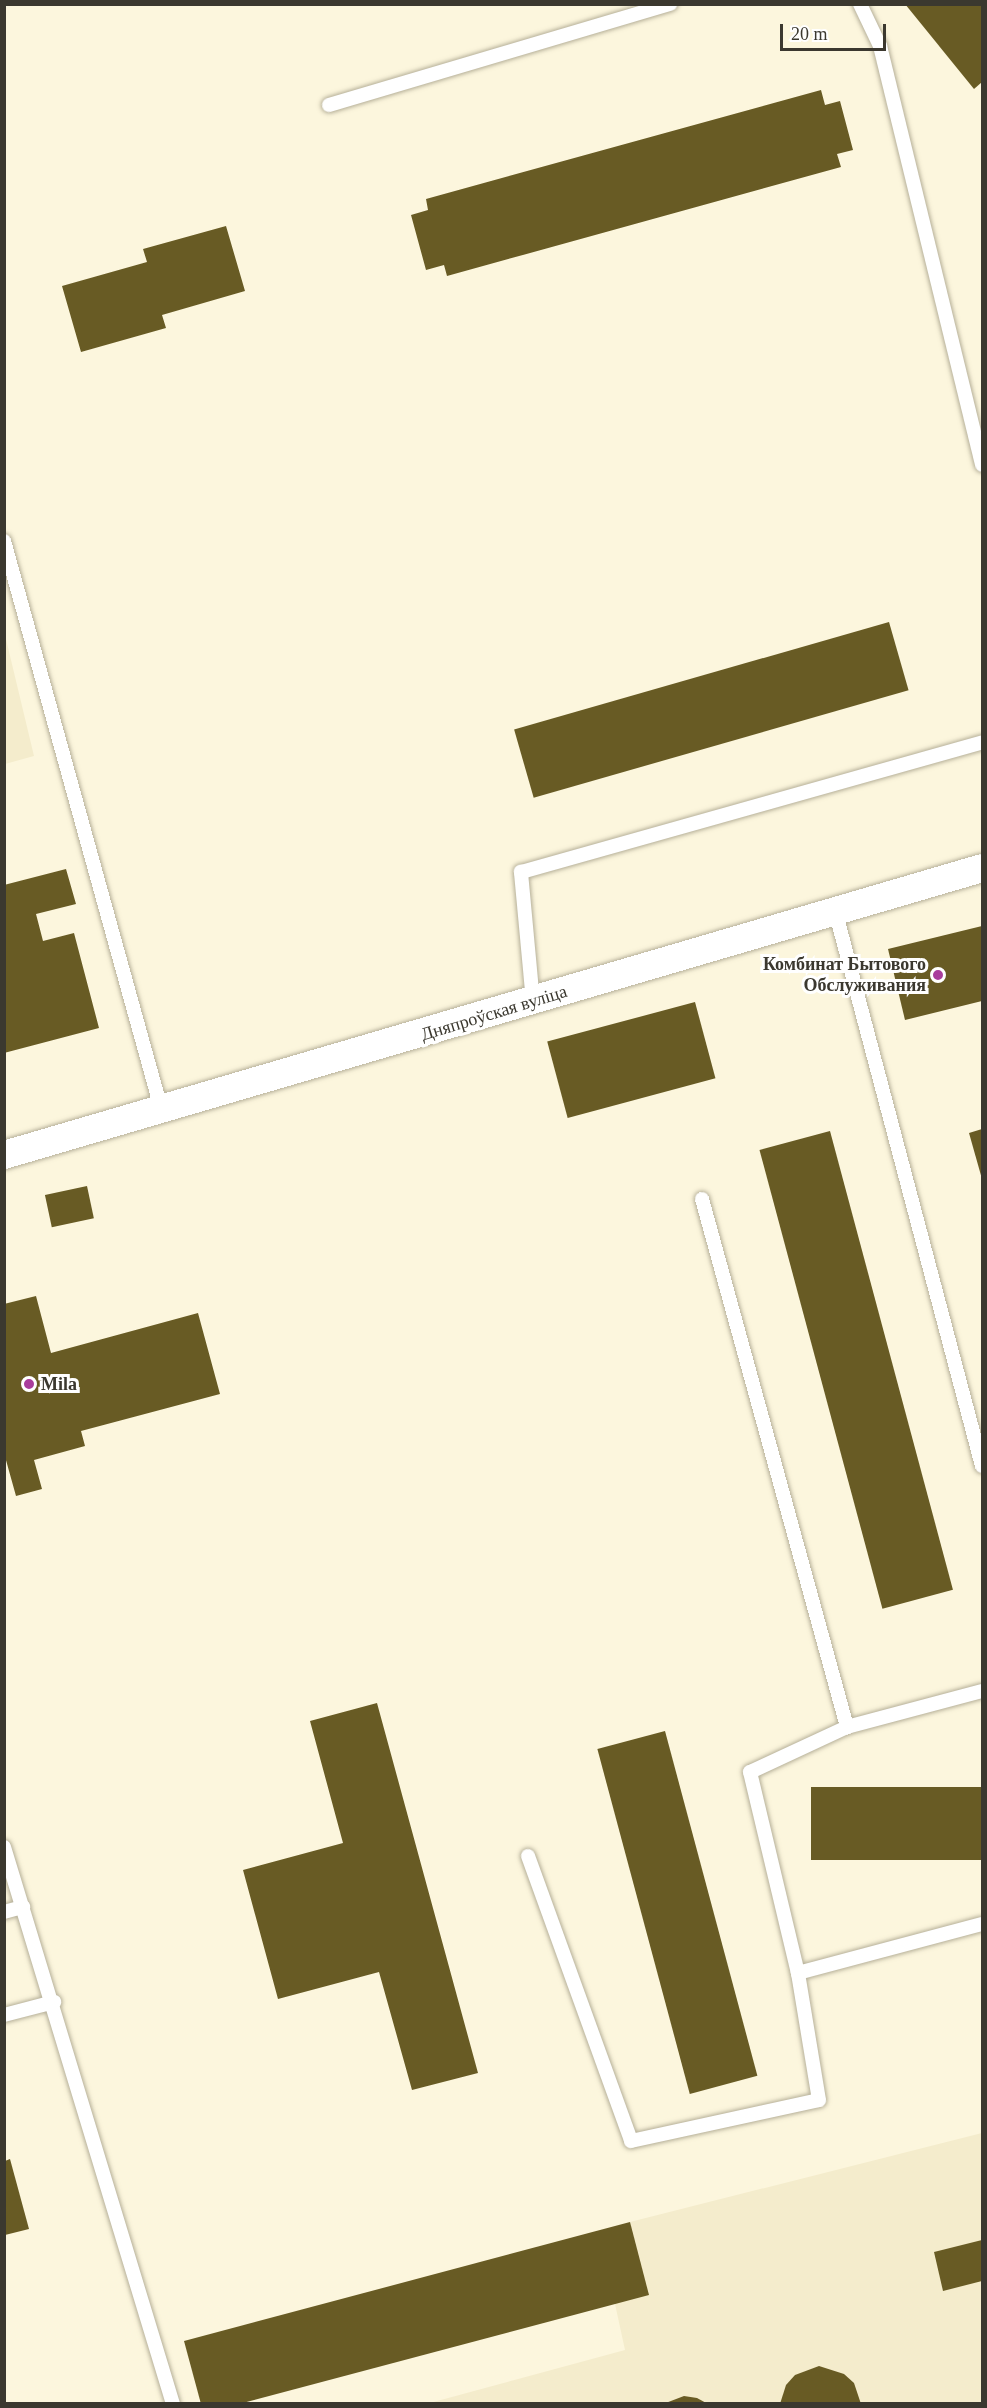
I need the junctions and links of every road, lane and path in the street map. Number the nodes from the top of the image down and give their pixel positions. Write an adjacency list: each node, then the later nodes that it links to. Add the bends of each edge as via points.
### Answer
1 (670, 4): 3 (lane)
2 (860, 4): 4 (lane, via 880,46)
3 (329, 105)
4 (982, 465)
5 (4, 541): 10 (lane)
6 (982, 742): 9 (lane, via 520,872)
7 (982, 868): 8 (street, Дняпроўская вуліца)
8 (835, 909): 9 (street, Дняпроўская вуліца); 13 (lane)
9 (533, 1002): 10 (street, Дняпроўская вуліца)
10 (162, 1112): 11 (street, Дняпроўская вуліца)
11 (4, 1155)
12 (702, 1199): 15 (lane)
13 (982, 1466)
14 (982, 1691): 15 (lane)
15 (847, 1727): 21 (lane, via 750,1772)
16 (4, 1847): 18 (lane)
17 (528, 1856): 21 (lane, via 631,2141 819,2100)
18 (23, 1907): 19 (lane); 22 (lane)
19 (4, 1912)
20 (982, 1924): 21 (lane)
21 (798, 1973)
22 (54, 2002): 23 (lane); 24 (lane)
23 (4, 2015)
24 (173, 2403)

